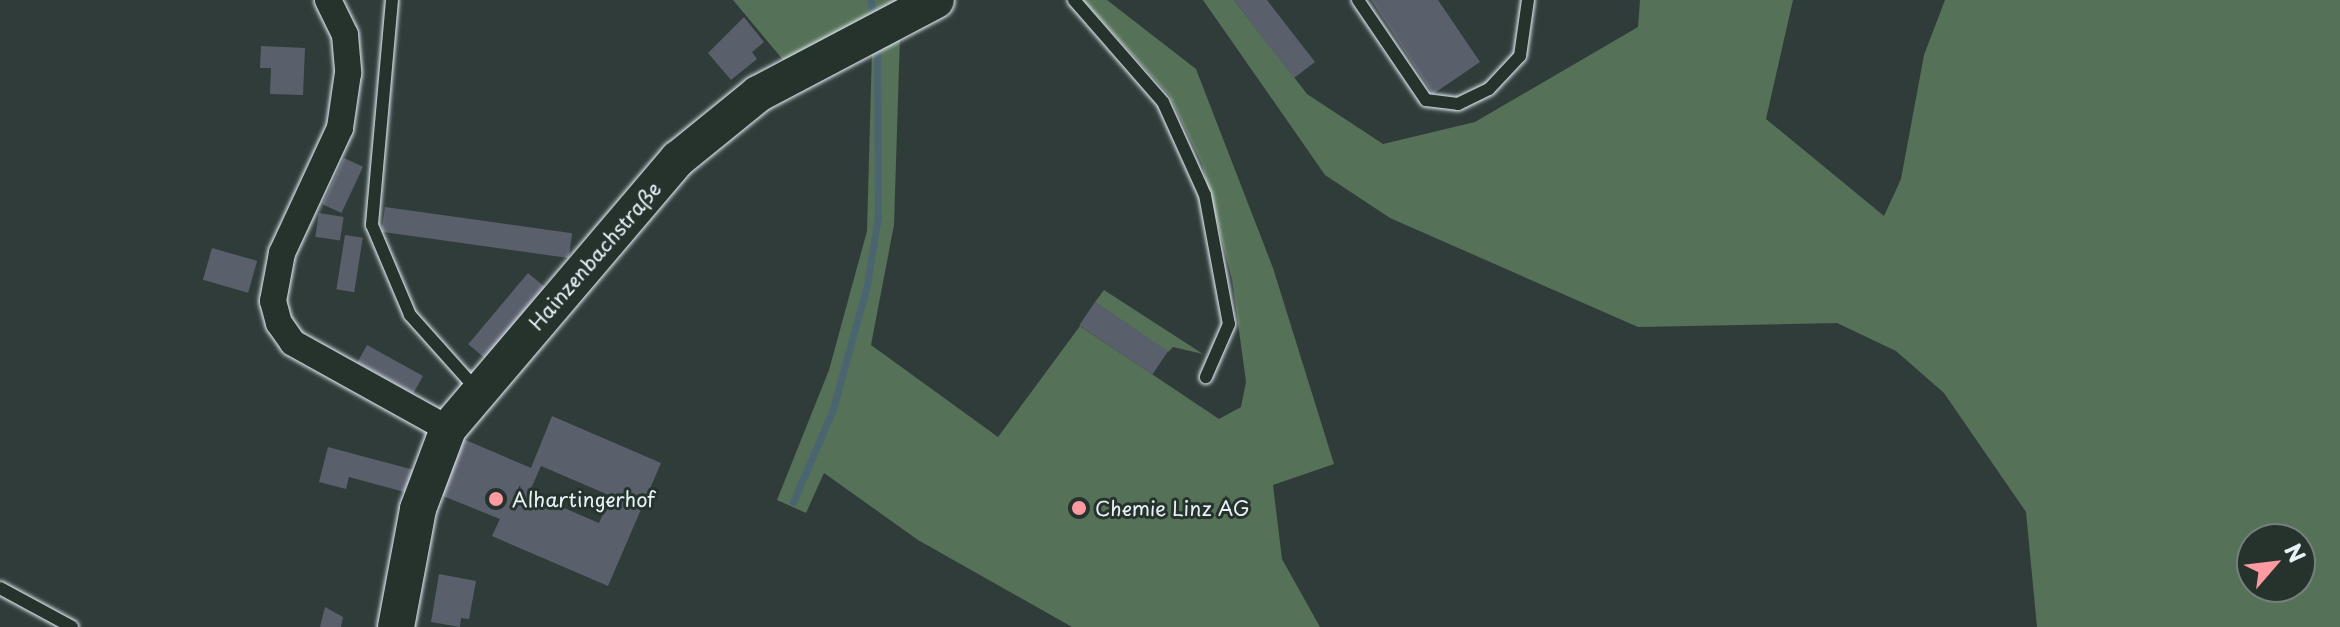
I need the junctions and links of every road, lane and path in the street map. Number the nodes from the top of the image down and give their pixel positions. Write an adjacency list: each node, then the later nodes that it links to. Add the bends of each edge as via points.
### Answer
1 (328, 0): 9 (street, via 345,35 344,100 327,164 282,253 273,301 279,323 293,343)
2 (392, 0): 8 (lane, via 372,225 410,315)
3 (1074, 0): 7 (lane, via 1163,102 1201,181 1220,248 1229,324)
4 (1358, 0): 5 (lane, via 1426,100 1458,104 1489,89 1520,56)
5 (1528, 0)
6 (924, 6): 8 (street, Hainzenbachstraße, via 860,38 706,132)
7 (1206, 377)
8 (479, 392): 9 (street, Hainzenbachstraße)
9 (448, 429): 12 (street, Hainzenbachstraße, via 418,509)
10 (0, 588): 11 (lane)
11 (72, 627)
12 (396, 627)

